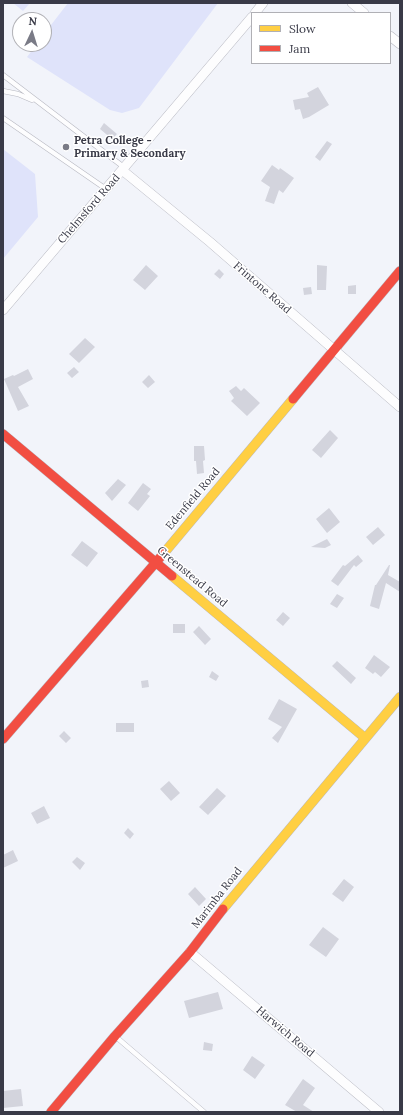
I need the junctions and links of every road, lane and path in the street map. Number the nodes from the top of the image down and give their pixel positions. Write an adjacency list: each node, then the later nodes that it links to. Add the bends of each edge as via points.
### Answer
1 (263, 3): 3 (street)
2 (352, 3): 4 (street)
3 (256, 12)
4 (363, 12)
5 (251, 18): 12 (street, Chelmsford Road)
6 (391, 37): 7 (street)
7 (400, 44)
8 (3, 75): 10 (lane)
9 (3, 91): 10 (lane)
10 (39, 103): 12 (lane)
11 (3, 118): 13 (lane)
12 (124, 169): 13 (street, Chelmsford Road); 16 (street, Frintone Road)
13 (106, 189): 15 (street, Chelmsford Road)
14 (400, 271): 16 (street, Edenfield Road)
15 (3, 310)
16 (333, 350): 17 (street, Frintone Road); 19 (street, Edenfield Road)
17 (400, 407)
18 (3, 434): 19 (street, Greenstead Road)
19 (156, 562): 21 (street, Greenstead Road); 22 (street, Edenfield Road)
20 (400, 697): 21 (street, Marimba Road)
21 (365, 738): 23 (street, Marimba Road, via 234,894)
22 (3, 739)
23 (190, 952): 24 (street, Marimba Road); 27 (street, Harwich Road)
24 (115, 1036): 25 (street, Marimba Road); 26 (lane)
25 (51, 1112)
26 (204, 1112)
27 (379, 1112)

